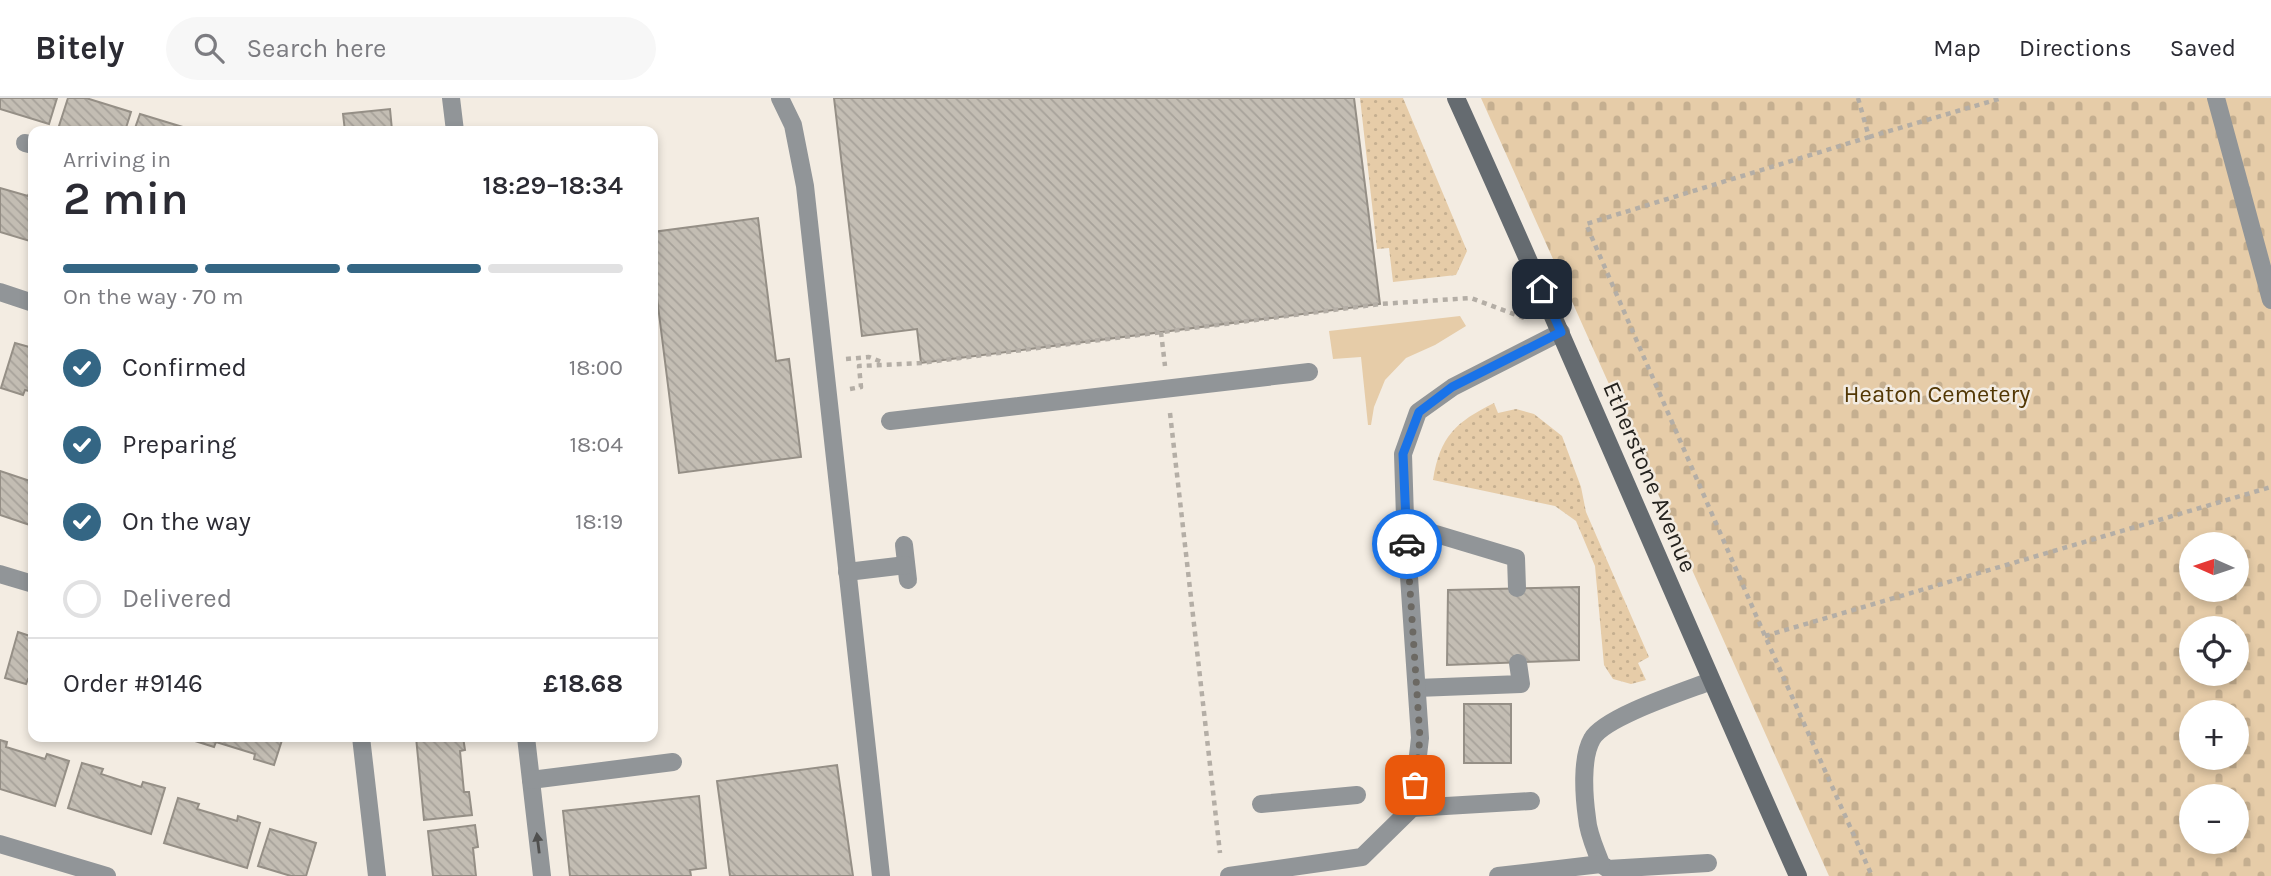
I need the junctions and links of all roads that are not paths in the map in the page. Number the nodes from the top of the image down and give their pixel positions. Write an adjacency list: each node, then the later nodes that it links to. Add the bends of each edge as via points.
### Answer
1 (451, 98): 5 (street)
2 (780, 98): 14 (street, via 793,125 805,186)
3 (1456, 98): 9 (street, Etherstone Avenue)
4 (2216, 98): 7 (street)
5 (454, 126)
6 (0, 292): 8 (street)
7 (2271, 300)
8 (28, 301)
9 (1561, 332): 12 (street, via 1452,387 1419,412 1403,454); 19 (street, Etherstone Avenue)
10 (1309, 372): 11 (street)
11 (890, 421)
12 (1406, 525): 17 (street, via 1516,558); 20 (street)
13 (904, 545): 14 (street, via 907,572)
14 (847, 572): 36 (street)
15 (0, 574): 16 (street)
16 (28, 582)
17 (1517, 588)
18 (1518, 663): 20 (street, via 1521,684)
19 (1711, 681): 31 (street, via 1623,716 1592,738 1585,763 1587,820); 38 (street, Etherstone Avenue)
20 (1417, 688): 28 (street, via 1420,738)
21 (362, 742): 34 (street)
22 (527, 742): 24 (street)
23 (673, 762): 24 (street)
24 (531, 780): 35 (street, one-way to 24)
25 (1357, 795): 27 (street)
26 (1531, 801): 28 (street)
27 (1261, 804)
28 (1412, 808): 32 (street, via 1362,857)
29 (0, 844): 33 (street)
30 (1708, 863): 31 (street, via 1608,869)
31 (1601, 864): 37 (street)
32 (1225, 869)
33 (107, 876)
34 (377, 876)
35 (542, 876)
36 (881, 876)
37 (1499, 876)
38 (1798, 876)

